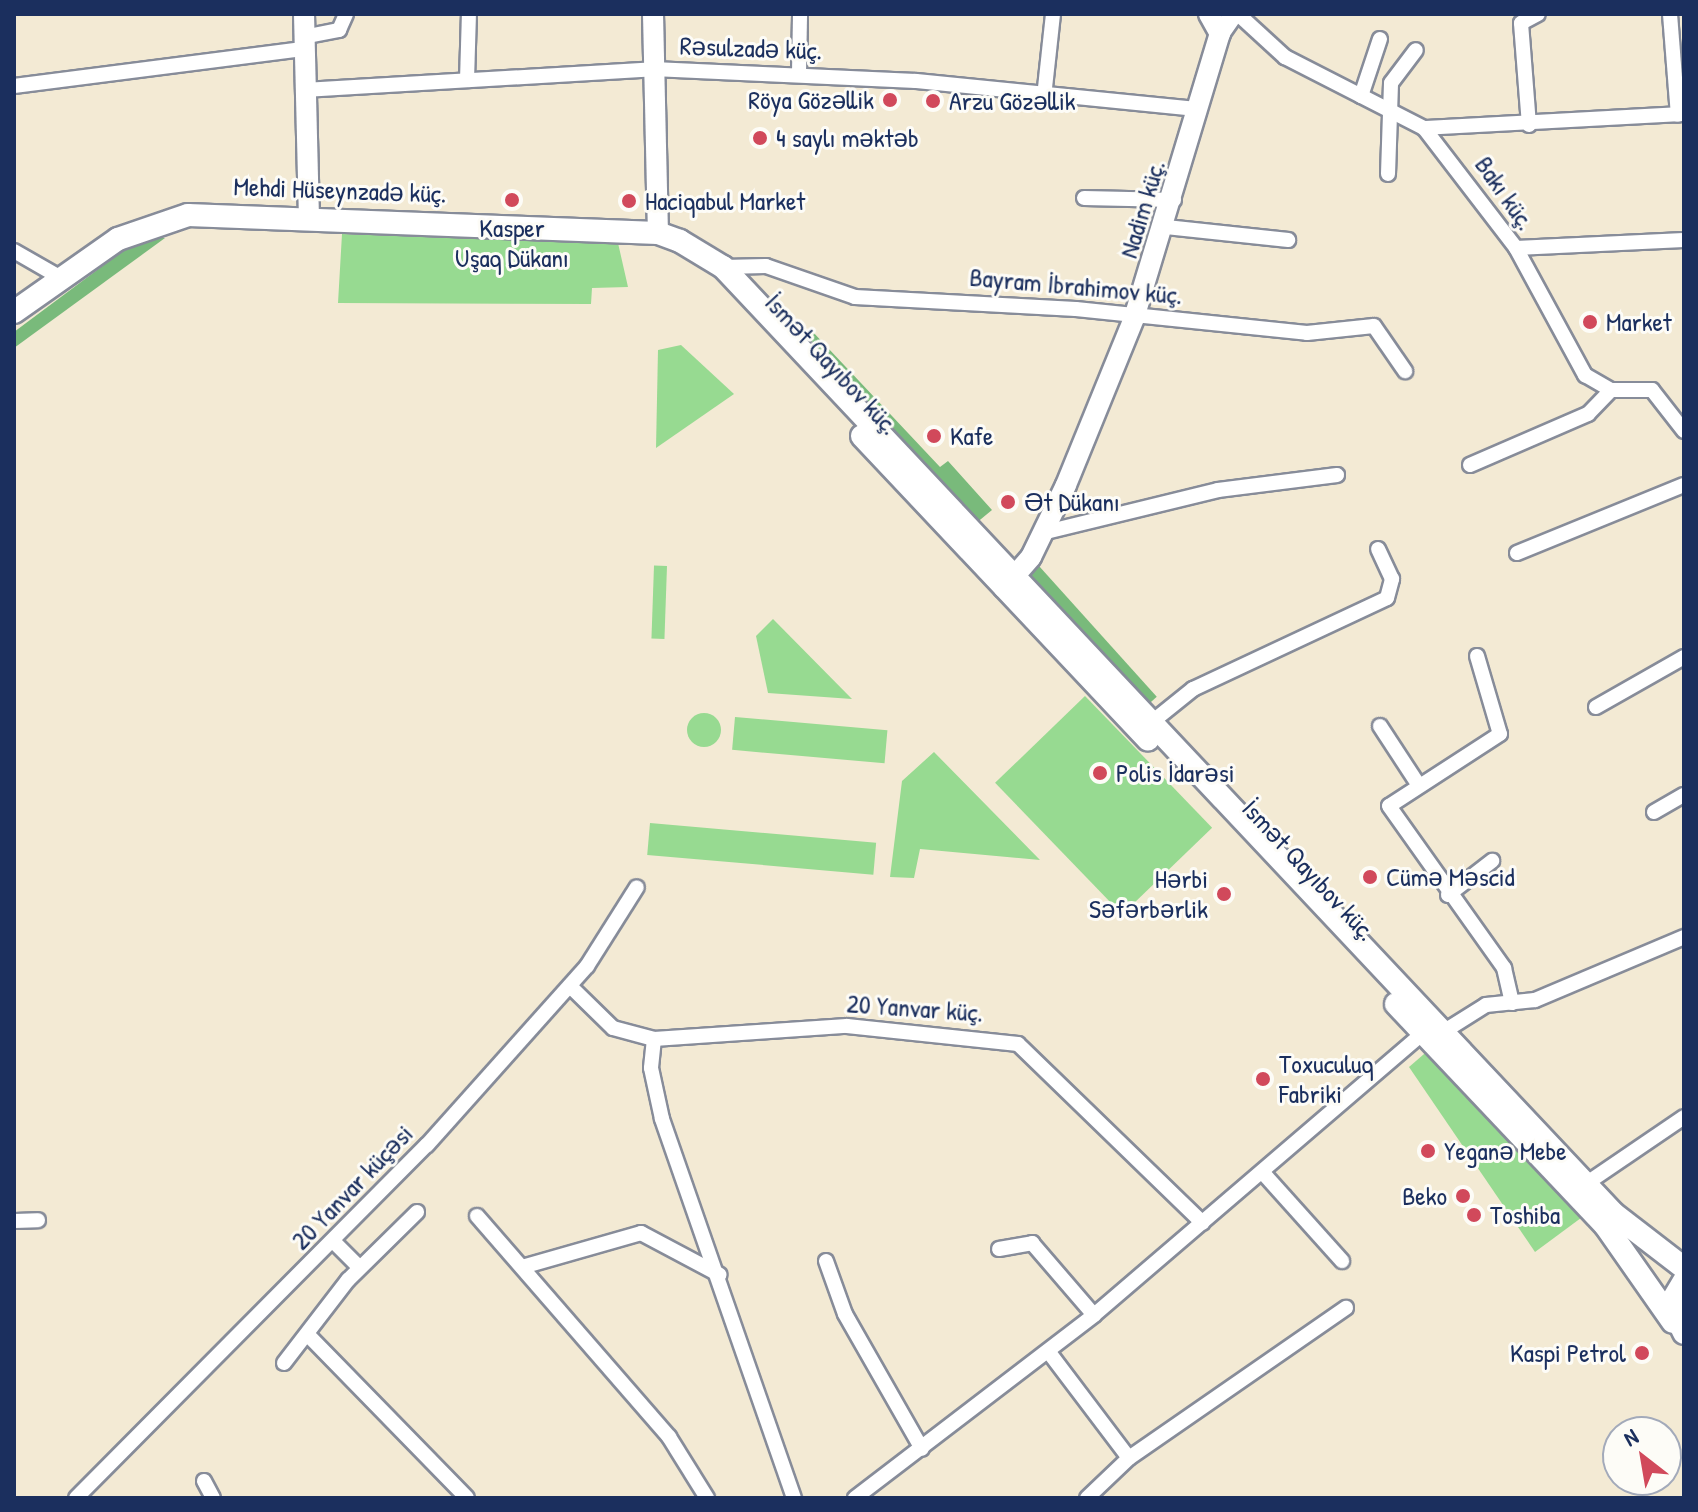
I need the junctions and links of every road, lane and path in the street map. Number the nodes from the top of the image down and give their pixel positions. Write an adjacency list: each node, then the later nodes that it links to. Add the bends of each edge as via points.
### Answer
1 (304, 14): 13 (main road)
2 (346, 14): 13 (street, via 339,30)
3 (469, 14): 17 (street)
4 (653, 14): 15 (main road)
5 (800, 14): 16 (street)
6 (1053, 14): 21 (street)
7 (1209, 14): 11 (main road)
8 (1236, 14): 11 (street, Nadim küç.); 20 (street, Bakı küç., via 1285,57)
9 (1538, 14): 25 (street, via 1521,23)
10 (1670, 14): 24 (street)
11 (1220, 34): 23 (main road, Nadim küç.)
12 (1380, 39): 20 (street)
13 (303, 43): 18 (street); 19 (main road)
14 (1416, 50): 22 (street, via 1391,83)
15 (653, 69): 16 (street, Rəsulzadə küç.); 17 (street, Rəsulzadə küç.); 32 (main road)
16 (799, 73): 21 (street, Rəsulzadə küç.)
17 (467, 80): 19 (street, Rəsulzadə küç.)
18 (14, 86)
19 (304, 90): 30 (main road)
20 (1361, 96): 22 (street, Bakı küç.)
21 (1044, 97): 23 (street, Rəsulzadə küç.)
22 (1387, 108): 26 (street, Bakı küç.); 27 (street)
23 (1195, 109): 29 (main road, Nadim küç.)
24 (1681, 115): 25 (street)
25 (1529, 125): 26 (street)
26 (1424, 128): 36 (street, Bakı küç.)
27 (1388, 174)
28 (1084, 198): 29 (street)
29 (1174, 200): 31 (main road, Nadim küç.)
30 (309, 215): 32 (main road, Mehdi Hüseynzadə küç.); 39 (main road, Mehdi Hüseynzadə küç., via 222,213 157,221)
31 (1166, 227): 33 (street); 41 (main road, Nadim küç.)
32 (658, 233): 35 (main road, Mehdi Hüseynzadə küç.)
33 (1288, 240)
34 (1684, 240): 36 (street)
35 (687, 247): 38 (main road, İsmət Qayıbov küç.); 52 (main road, İsmət Qayıbov küç.)
36 (1516, 248): 43 (street, Bakı küç., via 1585,375)
37 (14, 251): 39 (street)
38 (723, 267): 41 (street, Bayram İbrahimov küç., via 766,266 855,297); 52 (main road, İsmət Qayıbov küç.)
39 (61, 278): 40 (main road, Mehdi Hüseynzadə küç.)
40 (14, 312)
41 (1134, 318): 42 (street, Bayram İbrahimov küç., via 1307,333 1374,326); 49 (main road, Nadim küç.)
42 (1405, 371)
43 (1611, 390): 44 (street, via 1652,390); 46 (street, via 1588,414)
44 (1680, 414): 45 (street)
45 (1684, 431)
46 (1470, 465)
47 (1337, 475): 49 (street, via 1218,490)
48 (1684, 485): 51 (street)
49 (1042, 533): 52 (main road, Nadim küç.)
50 (1378, 549): 56 (street, via 1392,579 1387,598 1193,689)
51 (1517, 553)
52 (1010, 582): 56 (main road, İsmət Qayıbov küç.); 67 (main road, İsmət Qayıbov küç.)
53 (1477, 656): 58 (street, via 1500,734)
54 (1684, 657): 55 (street)
55 (1596, 707)
56 (1152, 722): 67 (main road, İsmət Qayıbov küç.)
57 (1380, 726): 58 (street)
58 (1418, 784): 63 (street, via 1395,798 1391,815)
59 (1684, 795): 60 (street)
60 (1654, 812)
61 (1492, 861): 63 (street)
62 (637, 887): 65 (street, 20 Yanvar küçəsi)
63 (1448, 895): 66 (street, via 1504,968)
64 (1684, 937): 66 (street, via 1535,1000)
65 (570, 986): 68 (street, 20 Yanvar küç., via 613,1028); 77 (street, 20 Yanvar küçəsi)
66 (1512, 1003): 67 (street, via 1486,1005)
67 (1433, 1032): 70 (street); 71 (main road, İsmət Qayıbov küç.); 88 (main road, İsmət Qayıbov küç., via 1605,1225)
68 (654, 1039): 76 (street, 20 Yanvar küç., via 847,1026 1018,1044); 84 (street, via 651,1068 662,1119)
69 (1684, 1117): 71 (street)
70 (1264, 1174): 76 (street); 80 (street)
71 (1587, 1183): 83 (main road, İsmət Qayıbov küç., via 1635,1235)
72 (417, 1212): 81 (street)
73 (477, 1216): 82 (street)
74 (38, 1220): 75 (street)
75 (14, 1221)
76 (1203, 1223): 87 (street)
77 (334, 1242): 81 (street); 95 (street, 20 Yanvar küçəsi)
78 (999, 1249): 87 (street, via 1032,1243)
79 (826, 1261): 92 (street, via 845,1314)
80 (1342, 1261)
81 (359, 1267): 89 (street)
82 (522, 1267): 84 (street, via 641,1233); 98 (street, via 676,1445)
83 (1684, 1268)
84 (720, 1275): 99 (street)
85 (1684, 1281): 88 (main road, via 1672,1295)
86 (1346, 1308): 93 (street)
87 (1094, 1315): 90 (street)
88 (1679, 1327)
89 (309, 1336): 91 (street); 97 (street)
90 (1048, 1351): 92 (street); 93 (street)
91 (284, 1363)
92 (922, 1449): 100 (street)
93 (1129, 1458): 101 (street)
94 (204, 1481): 96 (street)
95 (76, 1498)
96 (213, 1498)
97 (467, 1498)
98 (707, 1498)
99 (794, 1498)
100 (855, 1498)
101 (1087, 1498)

